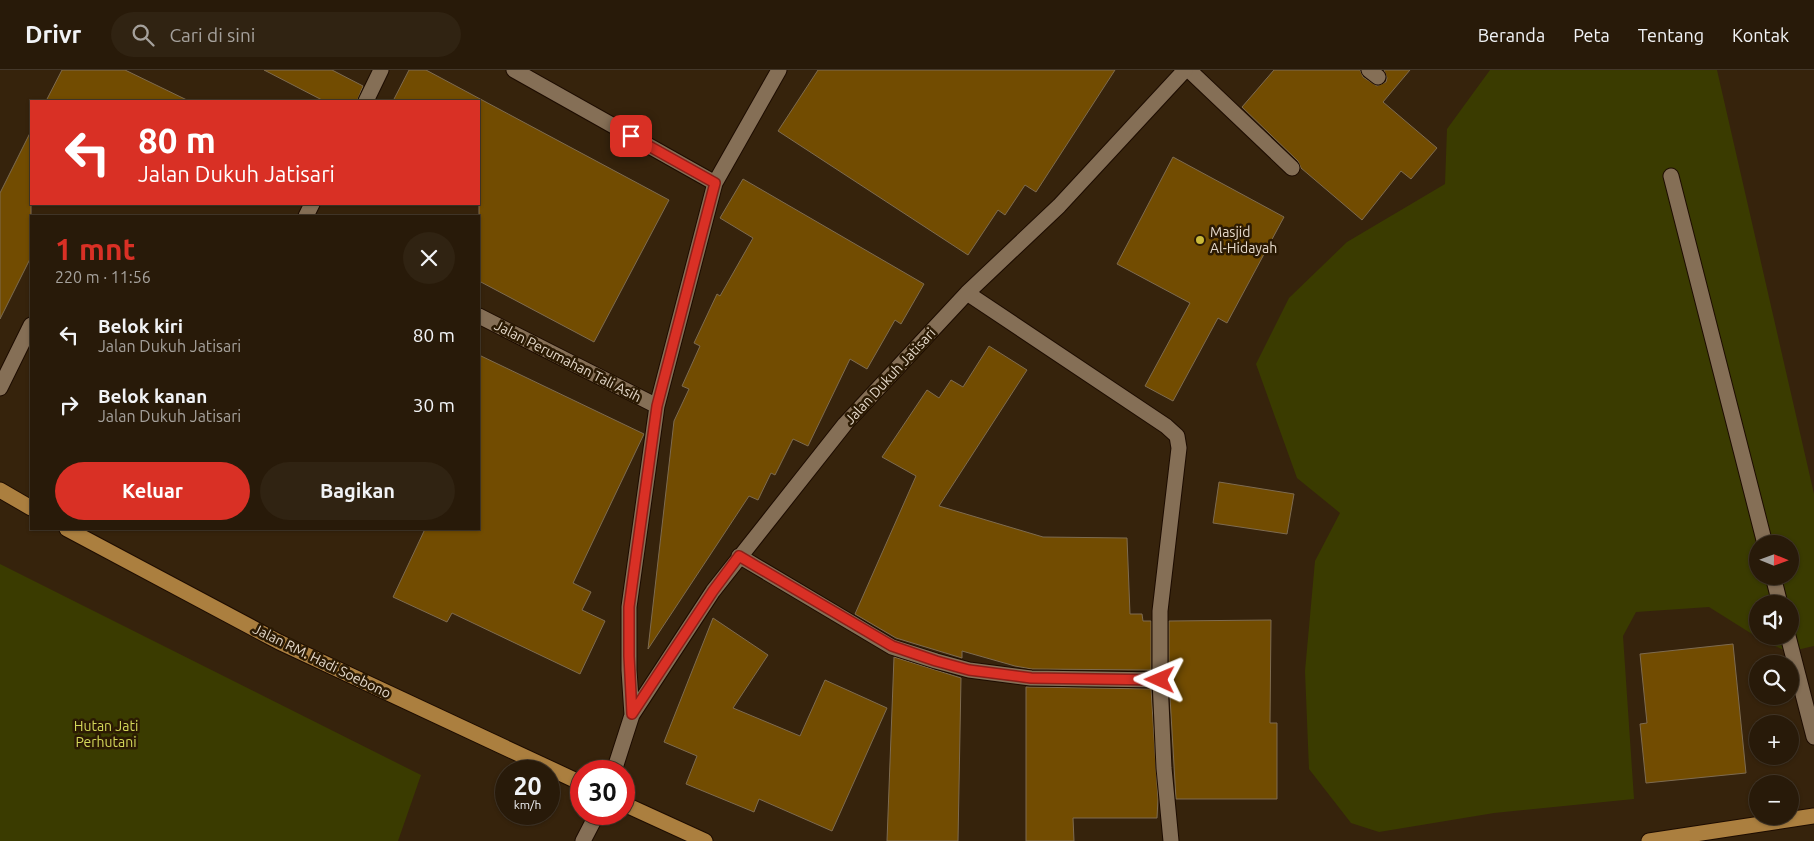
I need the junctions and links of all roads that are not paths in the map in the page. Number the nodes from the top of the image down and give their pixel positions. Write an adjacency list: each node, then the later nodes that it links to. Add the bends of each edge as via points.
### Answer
1 (381, 70): 6 (street)
2 (514, 70): 9 (street)
3 (779, 70): 9 (street, Jalan Dukuh Jatisari)
4 (1185, 70): 10 (street, Jalan Dukuh Jatisari, via 1059,206)
5 (1189, 70): 7 (street)
6 (366, 100)
7 (1292, 168)
8 (1672, 176): 18 (street)
9 (715, 183): 14 (street, Jalan Dukuh Jatisari)
10 (968, 293): 19 (street, Jalan Dukuh Jatisari, via 845,424); 21 (street, via 1177,436 1179,448 1160,611)
11 (480, 317): 14 (street, Jalan Perumahan Tali Asih)
12 (30, 327): 13 (street)
13 (0, 388)
14 (657, 406): 22 (street, Jalan Dukuh Jatisari, via 629,607)
15 (0, 490): 16 (main road)
16 (30, 507)
17 (70, 530): 25 (main road, Jalan RM. Hadi Soebono, via 279,642)
18 (1763, 535)
19 (739, 556): 21 (street, via 892,646 936,661 969,670 1031,678); 22 (street, Jalan Dukuh Jatisari)
20 (1790, 645): 23 (street)
21 (1160, 680): 31 (street, via 1164,768)
22 (632, 714): 24 (street, Jalan Dukuh Jatisari)
23 (1814, 737)
24 (617, 760)
25 (570, 778)
26 (635, 809): 30 (main road)
27 (1814, 816): 32 (main road)
28 (591, 825): 29 (street)
29 (583, 841)
30 (705, 841)
31 (1172, 841)
32 (1649, 841)

